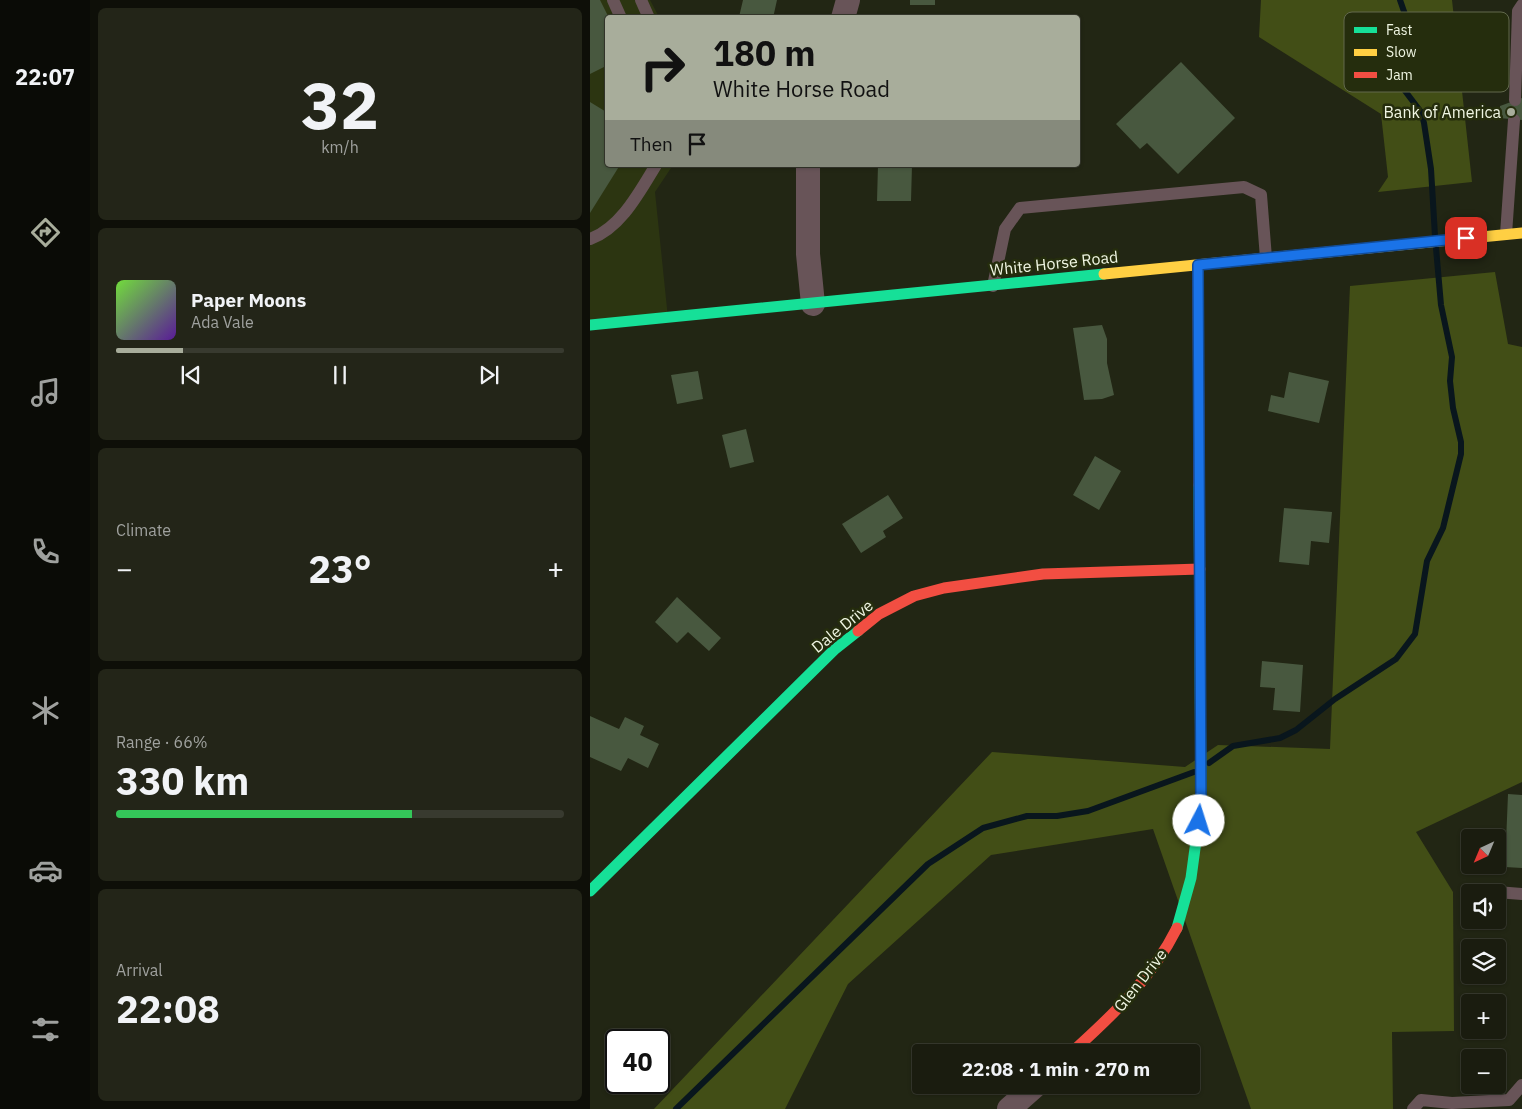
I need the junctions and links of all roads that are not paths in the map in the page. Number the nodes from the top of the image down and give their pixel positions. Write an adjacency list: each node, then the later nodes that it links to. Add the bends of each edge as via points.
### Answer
1 (613, 0): 5 (lane)
2 (641, 0): 6 (lane)
3 (848, 0): 7 (street)
4 (1522, 5): 8 (lane, via 1518,11)
5 (620, 15)
6 (648, 15)
7 (844, 15)
8 (1515, 100)
9 (1514, 120): 10 (lane)
10 (1516, 149): 14 (lane)
11 (655, 167): 15 (lane, via 617,221)
12 (808, 167): 19 (street, via 808,254)
13 (1522, 232): 14 (street, White Horse Road)
14 (1506, 234): 16 (street, White Horse Road)
15 (590, 239)
16 (1266, 258): 17 (street, White Horse Road); 18 (lane, via 1261,195 1244,187 1020,208 1006,229)
17 (1198, 265): 18 (street, White Horse Road); 21 (street, Glen Drive)
18 (993, 286): 19 (street, White Horse Road)
19 (813, 304): 20 (street, White Horse Road)
20 (590, 325)
21 (1200, 569): 22 (street, Dale Drive, via 1043,574 944,588 914,596 879,614 834,650); 25 (street, Glen Drive, via 1201,804 1186,904 1154,967 1116,1012)
22 (590, 891)
23 (1506, 893): 24 (lane)
24 (1522, 894)
25 (1081, 1044)
26 (1522, 1085): 29 (lane, via 1509,1100 1452,1104 1421,1100)
27 (1026, 1094): 28 (street)
28 (1009, 1109)
29 (1413, 1109)

